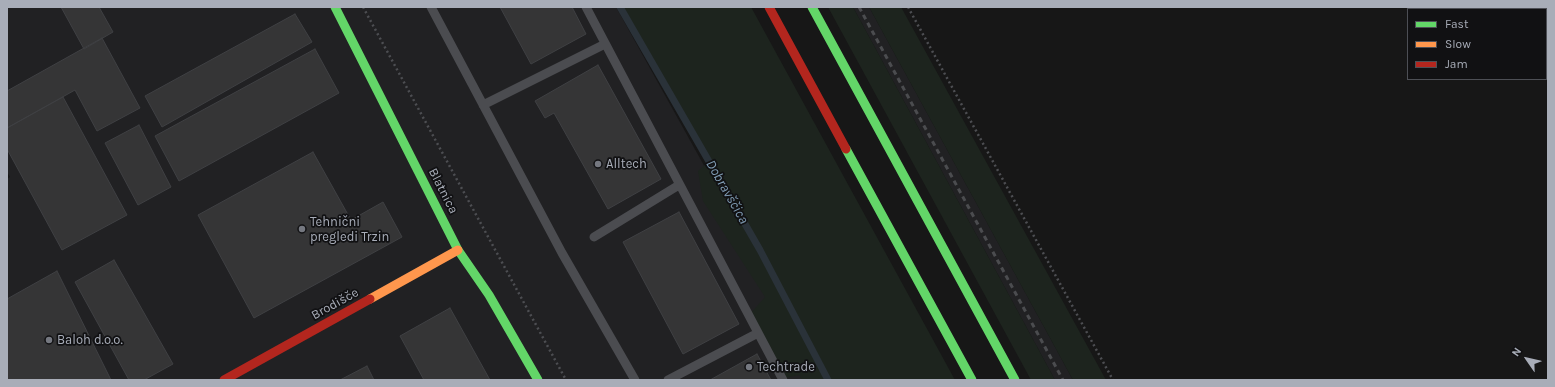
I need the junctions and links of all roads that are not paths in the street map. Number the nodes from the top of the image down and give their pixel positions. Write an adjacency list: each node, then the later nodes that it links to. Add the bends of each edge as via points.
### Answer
1 (335, 7): 10 (main road, Blatnica)
2 (431, 7): 7 (lane)
3 (586, 7): 6 (lane)
4 (769, 7): 17 (main road)
5 (812, 7): 18 (main road)
6 (605, 44): 7 (lane); 8 (lane)
7 (483, 105): 14 (lane, via 562,254)
8 (680, 185): 9 (lane); 11 (lane)
9 (594, 237)
10 (458, 250): 12 (main road, Brodišče); 13 (main road, Blatnica, via 489,295)
11 (758, 333): 15 (lane); 16 (lane)
12 (224, 380)
13 (538, 380)
14 (635, 380)
15 (668, 380)
16 (783, 380)
17 (972, 380)
18 (1015, 380)

